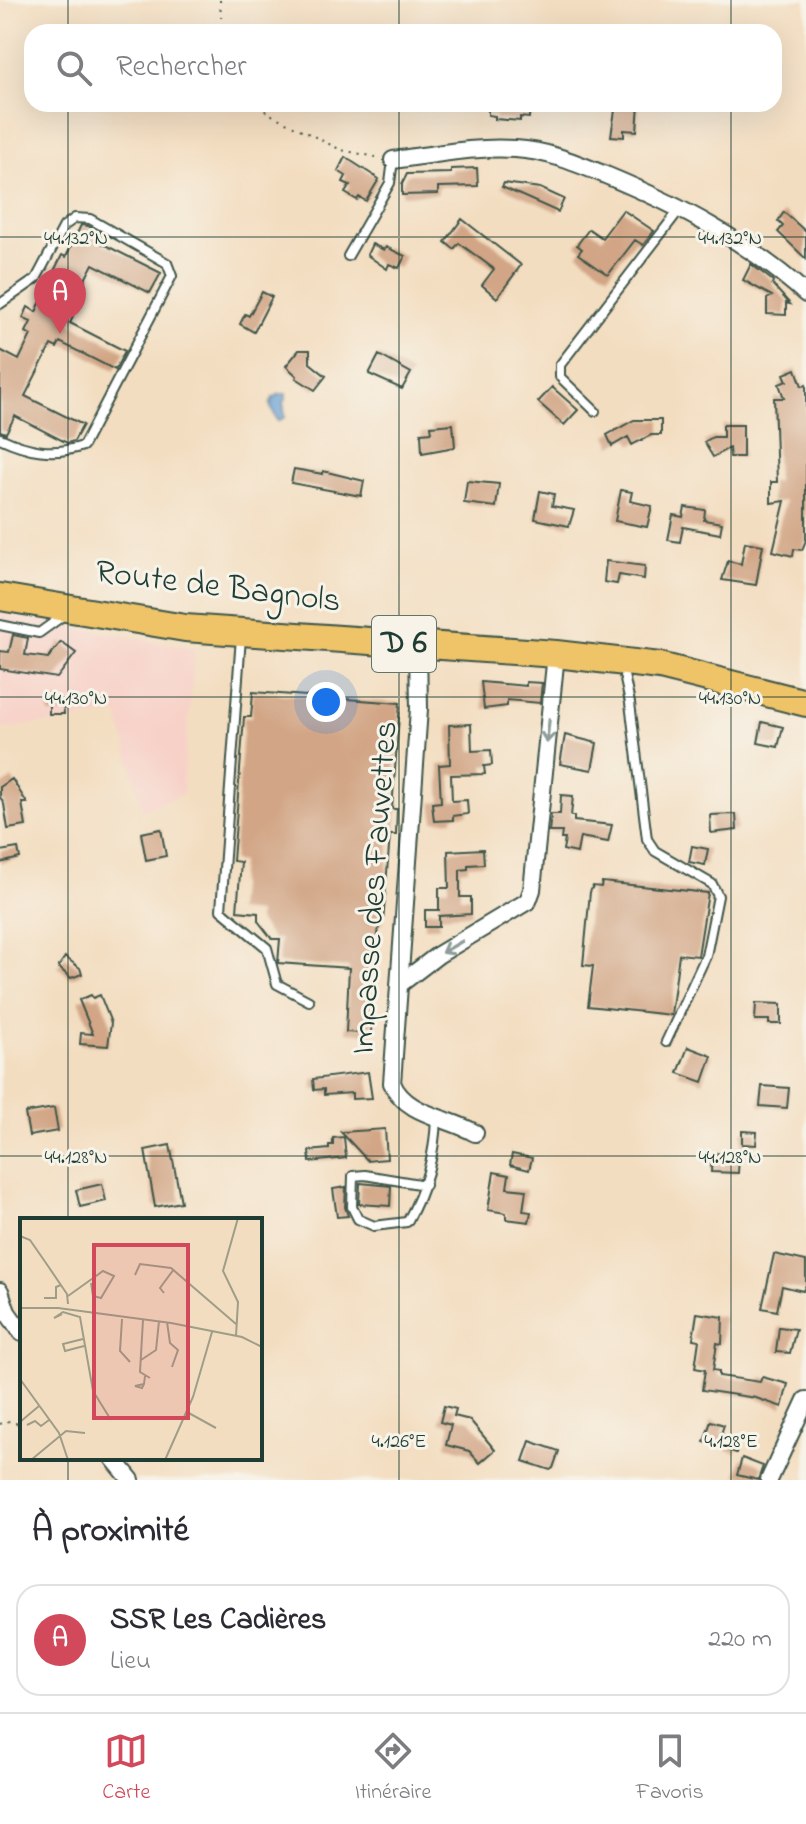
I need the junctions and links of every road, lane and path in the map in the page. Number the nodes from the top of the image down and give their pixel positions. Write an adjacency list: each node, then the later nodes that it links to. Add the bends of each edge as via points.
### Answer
1 (220, 0): 2 (path)
2 (222, 24)
3 (266, 112): 4 (path, via 341,150)
4 (393, 160): 5 (street, via 480,149 554,154); 6 (lane, via 390,183)
5 (680, 209): 7 (street, via 754,250); 9 (lane, via 560,365 560,377)
6 (348, 256)
7 (806, 294)
8 (0, 304): 10 (lane, via 36,279 64,226 75,218 90,219 167,263 172,276 83,446 62,453)
9 (595, 411)
10 (0, 438)
11 (0, 597): 12 (main road, Route de Bagnols / D 6)
12 (73, 608): 13 (lane, via 39,633); 14 (main road, Route de Bagnols / D 6)
13 (0, 625)
14 (241, 632): 15 (main road, Route de Bagnols / D 6); 20 (lane, via 221,910 267,948 277,984)
15 (418, 645): 16 (main road, Route de Bagnols / D 6); 19 (street, Impasse des Fauvettes, via 419,709)
16 (556, 654): 17 (main road, Route de Bagnols / D 6); 19 (street, one-way to 19, via 528,901)
17 (621, 661): 18 (main road, Route de Bagnols / D 6); 21 (lane, via 647,839 655,851 712,884 718,896 706,956)
18 (806, 703)
19 (400, 984): 22 (street, Impasse des Fauvettes, via 392,1083 408,1104)
20 (309, 1001)
21 (666, 1042)
22 (436, 1116): 23 (street, Impasse des Fauvettes); 24 (lane)
23 (475, 1133)
24 (425, 1185): 24 (lane, via 407,1222 374,1226 358,1219 352,1207 353,1176)
25 (0, 1291): 26 (street)
26 (20, 1330)
27 (806, 1400): 30 (street)
28 (0, 1424): 29 (path)
29 (19, 1424)
30 (800, 1432): 33 (street)
31 (115, 1460): 32 (street)
32 (131, 1480)
33 (769, 1480)

